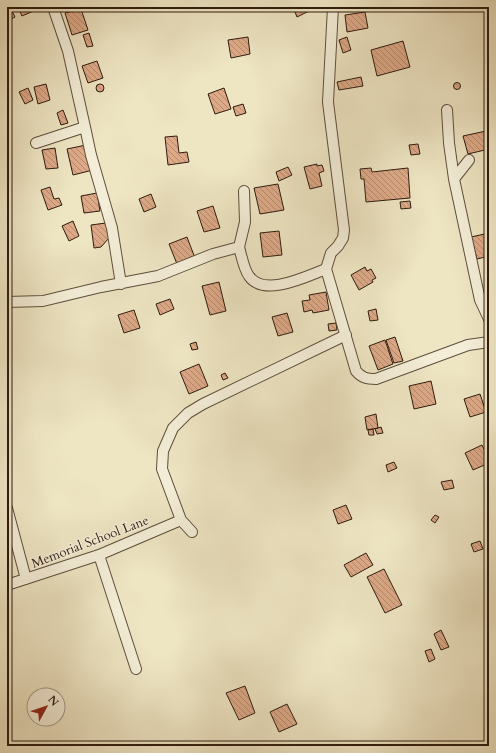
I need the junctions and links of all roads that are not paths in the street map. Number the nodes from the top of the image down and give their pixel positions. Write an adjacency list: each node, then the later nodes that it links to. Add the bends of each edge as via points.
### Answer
1 (53, 7): 4 (street, via 68,51)
2 (333, 7): 10 (street, via 328,102 344,230 343,238 331,253)
3 (447, 110): 7 (street)
4 (85, 127): 5 (street); 11 (street, via 112,228)
5 (36, 143)
6 (469, 160): 7 (street)
7 (454, 179): 13 (street, via 480,300)
8 (244, 191): 9 (street, via 245,222)
9 (239, 247): 10 (street, via 248,276 265,286 294,281); 11 (street, via 213,254 158,276)
10 (326, 269): 14 (street)
11 (121, 284): 12 (street, via 43,301)
12 (7, 302)
13 (489, 319)
14 (346, 335): 15 (street, via 356,371 364,378 376,379 468,345); 17 (street, via 203,404 188,413 174,428 163,451 162,468)
15 (489, 342)
16 (7, 508): 20 (street)
17 (181, 520): 18 (street); 19 (street, Memorial School Lane)
18 (192, 532)
19 (99, 555): 20 (street, Memorial School Lane); 22 (street)
20 (26, 579): 21 (street, Memorial School Lane)
21 (7, 585)
22 (136, 669)

